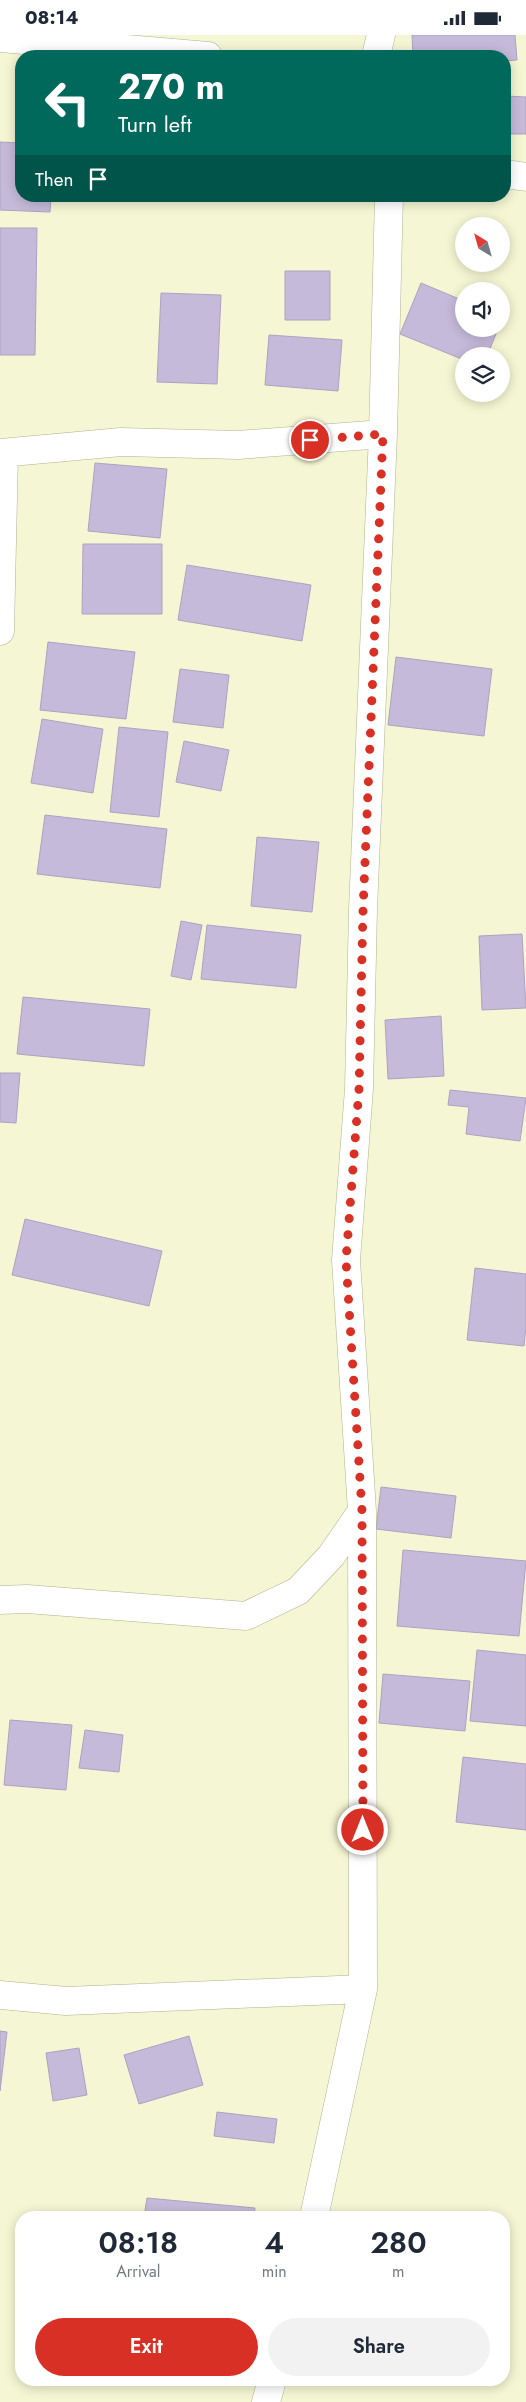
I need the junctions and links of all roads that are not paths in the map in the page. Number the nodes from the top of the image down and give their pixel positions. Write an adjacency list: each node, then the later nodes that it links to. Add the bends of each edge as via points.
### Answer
1 (381, 35): 4 (street)
2 (0, 38): 3 (street)
3 (139, 50)
4 (377, 50)
5 (511, 175): 6 (street)
6 (526, 177)
7 (389, 202): 8 (street)
8 (383, 434): 9 (street, via 238,445 121,442); 11 (street, via 363,910 359,1089 346,1260)
9 (2, 454): 10 (street)
10 (0, 631)
11 (362, 1511): 12 (street, via 331,1556 298,1591 246,1616 27,1599); 13 (street)
12 (0, 1600)
13 (363, 1989): 14 (street, via 66,2001); 15 (street)
14 (0, 1995)
15 (315, 2211)
16 (270, 2386): 17 (street)
17 (266, 2402)

